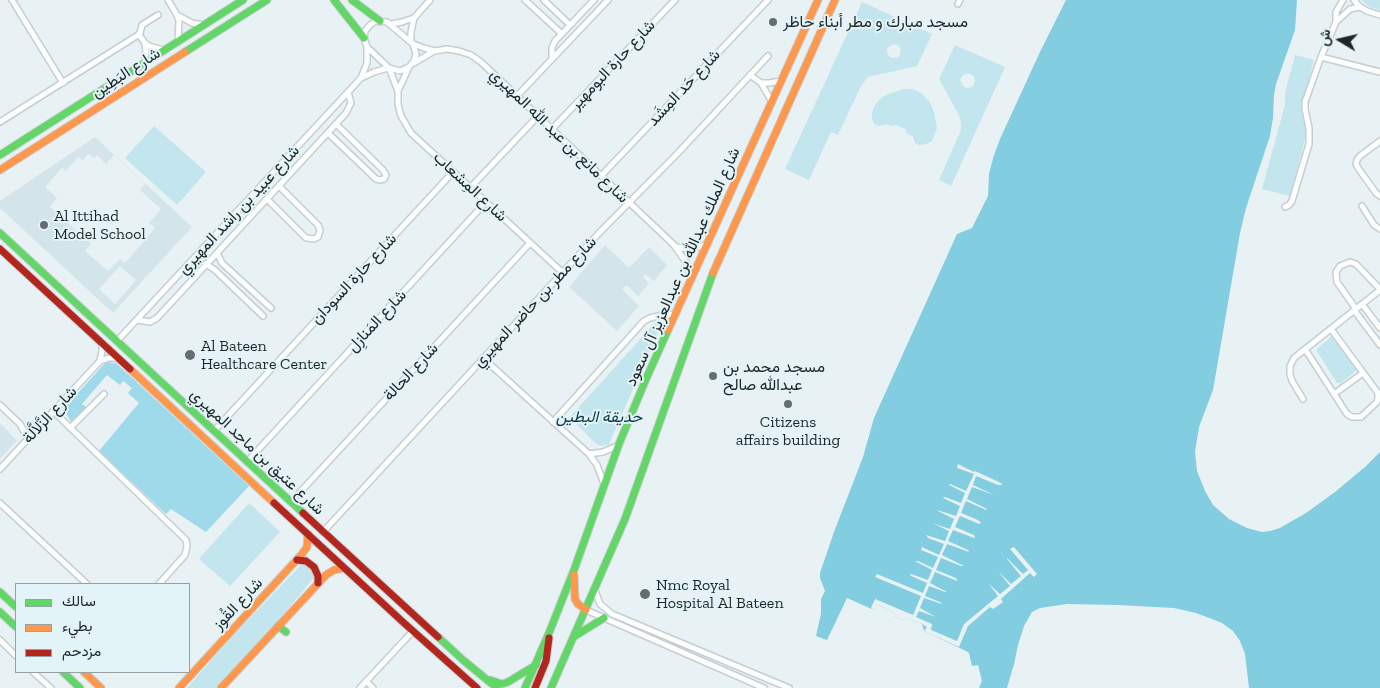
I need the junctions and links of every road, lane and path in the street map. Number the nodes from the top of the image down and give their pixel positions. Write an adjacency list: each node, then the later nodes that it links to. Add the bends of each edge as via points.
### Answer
1 (12, 0): 49 (street)
2 (168, 0): 21 (street)
3 (243, 0): 28 (main road, شارع البَطِين)
4 (267, 0): 64 (main road, شارع البَطِين)
5 (334, 0): 32 (main road)
6 (352, 0): 25 (main road)
7 (430, 0): 24 (street)
8 (525, 0): 31 (street)
9 (544, 0): 29 (street)
10 (594, 0): 29 (street)
11 (608, 0): 41 (street)
12 (675, 0): 58 (street, شارع حارة البومهير)
13 (768, 0): 66 (street, شارع حَد المِشَد)
14 (818, 0): 48 (main road, شارع الملك عبدالله بن عبدالعزيز آل سعود)
15 (1343, 0): 18 (street)
16 (1354, 0): 19 (street)
17 (834, 1): 134 (main road, شارع الملك عبدالله بن عبدالعزيز آل سعود, via 709,283 667,405)
18 (1340, 6): 20 (street); 26 (street)
19 (1360, 7): 20 (street); 22 (street)
20 (1346, 12): 26 (street)
21 (177, 15): 28 (street); 33 (street)
22 (1380, 15)
23 (158, 16): 30 (street, via 142,26)
24 (414, 18): 27 (street); 35 (street)
25 (380, 20): 27 (street); 32 (street, via 370,25)
26 (1336, 22): 40 (street)
27 (390, 24): 35 (street)
28 (204, 25): 33 (main road, شارع البَطِين)
29 (570, 25): 31 (street)
30 (140, 34): 34 (street); 49 (street)
31 (562, 34): 41 (street, via 554,44)
32 (364, 38): 36 (street)
33 (178, 41): 37 (main road, شارع البَطِين)
34 (145, 43): 37 (street); 42 (street)
35 (412, 43): 38 (street, شارع مانع بن عبد الله المهيري); 43 (street, via 416,54)
36 (367, 46): 44 (street); 47 (street, شارع عبيد بن راشد المهيري, via 367,63)
37 (163, 50): 42 (main road, شارع البَطِين)
38 (435, 51): 43 (street); 53 (street, شارع مانع بن عبد الله المهيري, via 453,50 471,55)
39 (768, 56): 46 (street, شارع مطر بن حاضر المهيري)
40 (1321, 58): 45 (street); 74 (street, via 1305,102 1308,144 1292,201)
41 (552, 59): 53 (street)
42 (145, 62): 63 (main road, شارع البَطِين)
43 (411, 66): 44 (street, via 400,71); 51 (street)
44 (389, 68): 47 (street, شارع عبيد بن راشد المهيري); 51 (street, شارع المِشعاب)
45 (1380, 72)
46 (750, 76): 50 (street); 72 (street, شارع مطر بن حاضر المهيري)
47 (361, 78): 52 (street, شارع عبيد بن راشد المهيري)
48 (781, 81): 50 (street); 54 (main road, شارع الملك عبدالله بن عبدالعزيز آل سعود)
49 (63, 83): 56 (street)
50 (761, 83): 54 (street)
51 (398, 91): 65 (street, شارع المِشعاب, via 400,110 407,128)
52 (348, 92): 57 (street, via 349,108); 93 (street, شارع عبيد بن راشد المهيري)
53 (517, 96): 55 (street, شارع مانع بن عبد الله المهيري)
54 (772, 102): 79 (main road, شارع الملك عبدالله بن عبدالعزيز آل سعود)
55 (538, 116): 58 (street, شارع مانع بن عبد الله المهيري); 68 (street)
56 (0, 122)
57 (336, 124): 59 (street); 61 (street)
58 (552, 129): 66 (street, شارع مانع بن عبد الله المهيري)
59 (328, 133): 62 (street); 67 (street)
60 (1380, 141): 69 (street, via 1360,156 1356,164)
61 (354, 142): 62 (street); 62 (street, via 384,171 384,179 376,179)
62 (346, 150)
63 (0, 155)
64 (0, 170)
65 (453, 172): 68 (street, شارع المِشعاب); 113 (street, شارع حارة السودان)
66 (601, 176): 72 (street, شارع مانع بن عبد الله المهيري)
67 (279, 186): 70 (street); 70 (street, شارع عبيد بن راشد المهيري, via 318,225 318,237 306,238)
68 (470, 188): 71 (street, شارع المِشعاب)
69 (1380, 196)
70 (267, 199): 81 (street)
71 (486, 202): 77 (street, شارع المِشعاب); 119 (street, شارع المَنازِل)
72 (628, 203): 78 (street, شارع مانع بن عبد الله المهيري); 83 (street, شارع مطر بن حاضر المهيري)
73 (1362, 206): 75 (street)
74 (1285, 207)
75 (1380, 229)
76 (0, 233): 96 (main road, شارع عتيق بن ماجد المهيري)
77 (530, 242): 83 (street, شارع المِشعاب); 124 (street, شارع الحالة)
78 (673, 244): 79 (street, via 692,249); 84 (street, شارع مانع بن عبد الله المهيري, via 686,262)
79 (708, 244): 84 (main road, شارع الملك عبدالله بن عبدالعزيز آل سعود)
80 (0, 249): 97 (main road, شارع عتيق بن ماجد المهيري)
81 (217, 253): 82 (street); 85 (street, شارع عبيد بن راشد المهيري, via 222,263)
82 (206, 264): 87 (street, شارع عبيد بن راشد المهيري); 93 (street, via 155,320)
83 (562, 272): 101 (street, شارع مطر بن حاضر المهيري)
84 (692, 279): 91 (main road, شارع الملك عبدالله بن عبدالعزيز آل سعود)
85 (250, 289): 87 (street); 89 (street, شارع عبيد بن راشد المهيري)
86 (1380, 290): 88 (street); 90 (street, via 1356,264 1340,266 1336,272 1337,282)
87 (243, 297): 92 (street, شارع عبيد بن راشد المهيري)
88 (1362, 304): 90 (street); 94 (street)
89 (271, 308)
90 (1355, 310): 95 (street); 98 (street)
91 (676, 314): 109 (street, via 655,316 642,324); 115 (main road, شارع الملك عبدالله بن عبدالعزيز آل سعود)
92 (263, 316)
93 (137, 320): 96 (street, شارع عبيد بن راشد المهيري)
94 (1380, 328)
95 (1331, 329): 99 (street); 103 (street)
96 (117, 341): 113 (main road, شارع عتيق بن ماجد المهيري)
97 (102, 344): 100 (main road, شارع عتيق بن ماجد المهيري); 102 (street)
98 (1380, 345)
99 (1304, 349): 105 (street); 106 (street, via 1294,358 1289,370)
100 (118, 358): 102 (street); 118 (main road, شارع عتيق بن ماجد المهيري)
101 (483, 358): 109 (street); 126 (street, شارع مطر بن حاضر المهيري)
102 (100, 361): 108 (street, شارع الزَّلاَّلة)
103 (1363, 373): 105 (street); 105 (street, via 1378,393 1378,398 1361,416 1349,416)
104 (104, 394): 111 (street)
105 (1334, 394)
106 (1303, 399)
107 (0, 405): 110 (street)
108 (53, 412): 111 (street); 112 (street, شارع الزَّلاَّلة)
109 (553, 422): 117 (street)
110 (20, 424): 112 (street); 114 (street)
111 (70, 428): 132 (street, via 186,540 185,555)
112 (35, 431): 114 (street, شارع الزَّلاَّلة)
113 (214, 431): 116 (main road, شارع عتيق بن ماجد المهيري)
114 (28, 439): 120 (street, شارع الزَّلاَّلة)
115 (619, 444): 117 (street); 122 (main road, شارع الملك عبدالله بن عبدالعزيز آل سعود)
116 (237, 452): 118 (main road); 119 (main road, شارع عتيق بن ماجد المهيري)
117 (589, 454): 122 (street)
118 (228, 461): 123 (main road, شارع عتيق بن ماجد المهيري)
119 (247, 462): 121 (main road, شارع عتيق بن ماجد المهيري)
120 (0, 469)
121 (264, 477): 123 (main road); 124 (main road, شارع عتيق بن ماجد المهيري)
122 (604, 484): 130 (main road, شارع الملك عبدالله بن عبدالعزيز آل سعود)
123 (255, 486): 127 (main road, شارع عتيق بن ماجد المهيري)
124 (291, 502): 126 (main road, شارع عتيق بن ماجد المهيري)
125 (0, 503): 131 (street)
126 (324, 532): 152 (main road, شارع عتيق بن ماجد المهيري)
127 (308, 534): 128 (main road, شارع القُوز, via 307,547); 129 (main road, شارع عتيق بن ماجد المهيري)
128 (297, 560): 133 (main road, via 306,561 314,567); 159 (main road, شارع القُوز)
129 (344, 568): 133 (main road, via 330,572); 142 (main road, شارع عتيق بن ماجد المهيري)
130 (574, 570): 137 (main road, via 575,598); 144 (main road, شارع الملك عبدالله بن عبدالعزيز آل سعود)
131 (86, 583)
132 (159, 583)
133 (318, 583): 141 (main road)
134 (594, 591): 137 (main road, شارع الملك عبدالله بن عبدالعزيز آل سعود); 167 (street, via 600,604 612,614)
135 (0, 592): 136 (main road)
136 (15, 607)
137 (586, 610): 139 (street); 145 (main road, شارع الملك عبدالله بن عبدالعزيز آل سعود)
138 (0, 612): 140 (main road)
139 (604, 618): 145 (main road); 166 (street)
140 (15, 626)
141 (278, 626): 143 (main road); 160 (main road)
142 (413, 631): 153 (street); 154 (main road, شارع عتيق بن ماجد المهيري)
143 (286, 632)
144 (549, 633): 148 (main road, شارع الملك عبدالله بن عبدالعزيز آل سعود); 165 (main road, via 546,662)
145 (575, 636): 155 (main road, شارع الملك عبدالله بن عبدالعزيز آل سعود)
146 (0, 640): 147 (street)
147 (15, 655)
148 (536, 664): 152 (main road, via 505,683); 164 (main road, شارع الملك عبدالله بن عبدالعزيز آل سعود)
149 (34, 673): 156 (street)
150 (64, 673): 157 (main road)
151 (85, 673): 158 (main road)
152 (483, 677): 163 (main road, شارع عتيق بن ماجد المهيري)
153 (366, 681): 161 (street); 162 (street)
154 (475, 687)
155 (552, 687)
156 (51, 688)
157 (80, 688)
158 (101, 688)
159 (179, 688)
160 (221, 688)
161 (360, 688)
162 (373, 688)
163 (497, 688)
164 (525, 688)
165 (535, 688)
166 (764, 688)
167 (789, 688)

